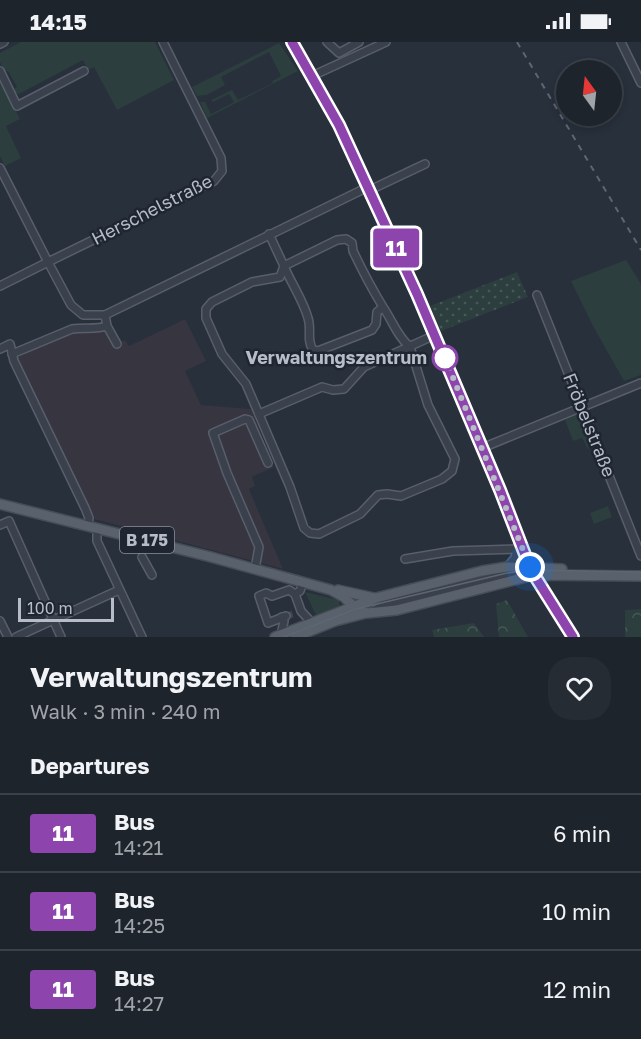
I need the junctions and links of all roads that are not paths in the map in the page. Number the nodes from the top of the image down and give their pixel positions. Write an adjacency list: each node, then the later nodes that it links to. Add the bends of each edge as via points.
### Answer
1 (163, 42): 15 (street, Herschelstraße, via 226,171 214,181)
2 (292, 42): 9 (street)
3 (327, 42): 4 (street, via 339,52)
4 (359, 42)
5 (386, 42): 9 (street)
6 (621, 42): 10 (street)
7 (0, 71): 8 (street, via 18,106)
8 (84, 71)
9 (312, 76): 13 (street)
10 (641, 83)
11 (425, 164): 13 (street)
12 (0, 168): 15 (street)
13 (369, 188): 14 (street); 22 (street)
14 (269, 234): 16 (street); 20 (street)
15 (48, 262): 17 (street, Herschelstraße); 20 (street, via 71,305 83,315)
16 (284, 266): 19 (street, via 346,239 352,243); 19 (street, via 308,318 313,350 372,330); 29 (street, via 275,280 252,282 206,309 206,318 222,354 246,384)
17 (0, 286)
18 (537, 295): 28 (street, Fröbelstraße)
19 (383, 306): 24 (street)
20 (105, 315): 21 (street)
21 (107, 326): 23 (street); 26 (street, via 72,329)
22 (435, 335): 24 (street); 30 (street)
23 (117, 344)
24 (410, 347): 29 (street, via 364,367 344,389 311,390); 29 (street, via 428,405 455,459 452,471 401,496 378,495 360,514 319,534 304,528)
25 (0, 349): 26 (street, via 10,344)
26 (12, 354): 34 (street)
27 (641, 383): 28 (street)
28 (581, 407): 30 (street); 36 (street, Fröbelstraße)
29 (259, 414)
30 (482, 448): 35 (street)
31 (268, 463): 39 (street, via 249,420 213,433 259,547)
32 (0, 504): 34 (main road, B 175)
33 (0, 525): 53 (street, via 9,521)
34 (92, 527): 39 (main road, B 175); 47 (street)
35 (518, 545): 38 (street); 40 (street); 42 (street)
36 (641, 556)
37 (142, 557): 43 (street)
38 (405, 559)
39 (255, 569): 46 (main road, B 175)
40 (512, 569): 42 (main road, B 175); 45 (street); 50 (main road, B 175, via 482,571)
41 (641, 570): 42 (main road, B 175)
42 (532, 571): 44 (main road, B 175); 45 (main road, B 175); 62 (street)
43 (152, 575)
44 (641, 576)
45 (520, 578): 52 (main road, B 175, via 397,610)
46 (303, 582): 48 (main road, B 175); 49 (street)
47 (119, 590): 53 (street); 60 (street)
48 (331, 590): 50 (main road, B 175); 51 (main road, B 175)
49 (295, 594): 55 (street, via 299,612); 56 (street, via 289,590 259,596 268,623 284,617)
50 (382, 599): 51 (main road, B 175); 52 (street, via 382,605)
51 (352, 607): 52 (main road, B 175); 55 (main road)
52 (369, 613): 61 (main road)
53 (53, 619): 58 (street); 59 (street)
54 (0, 621): 57 (street)
55 (312, 623): 56 (main road)
56 (278, 636)
57 (8, 637)
58 (16, 637)
59 (61, 637)
60 (142, 637)
61 (295, 637)
62 (573, 637)

